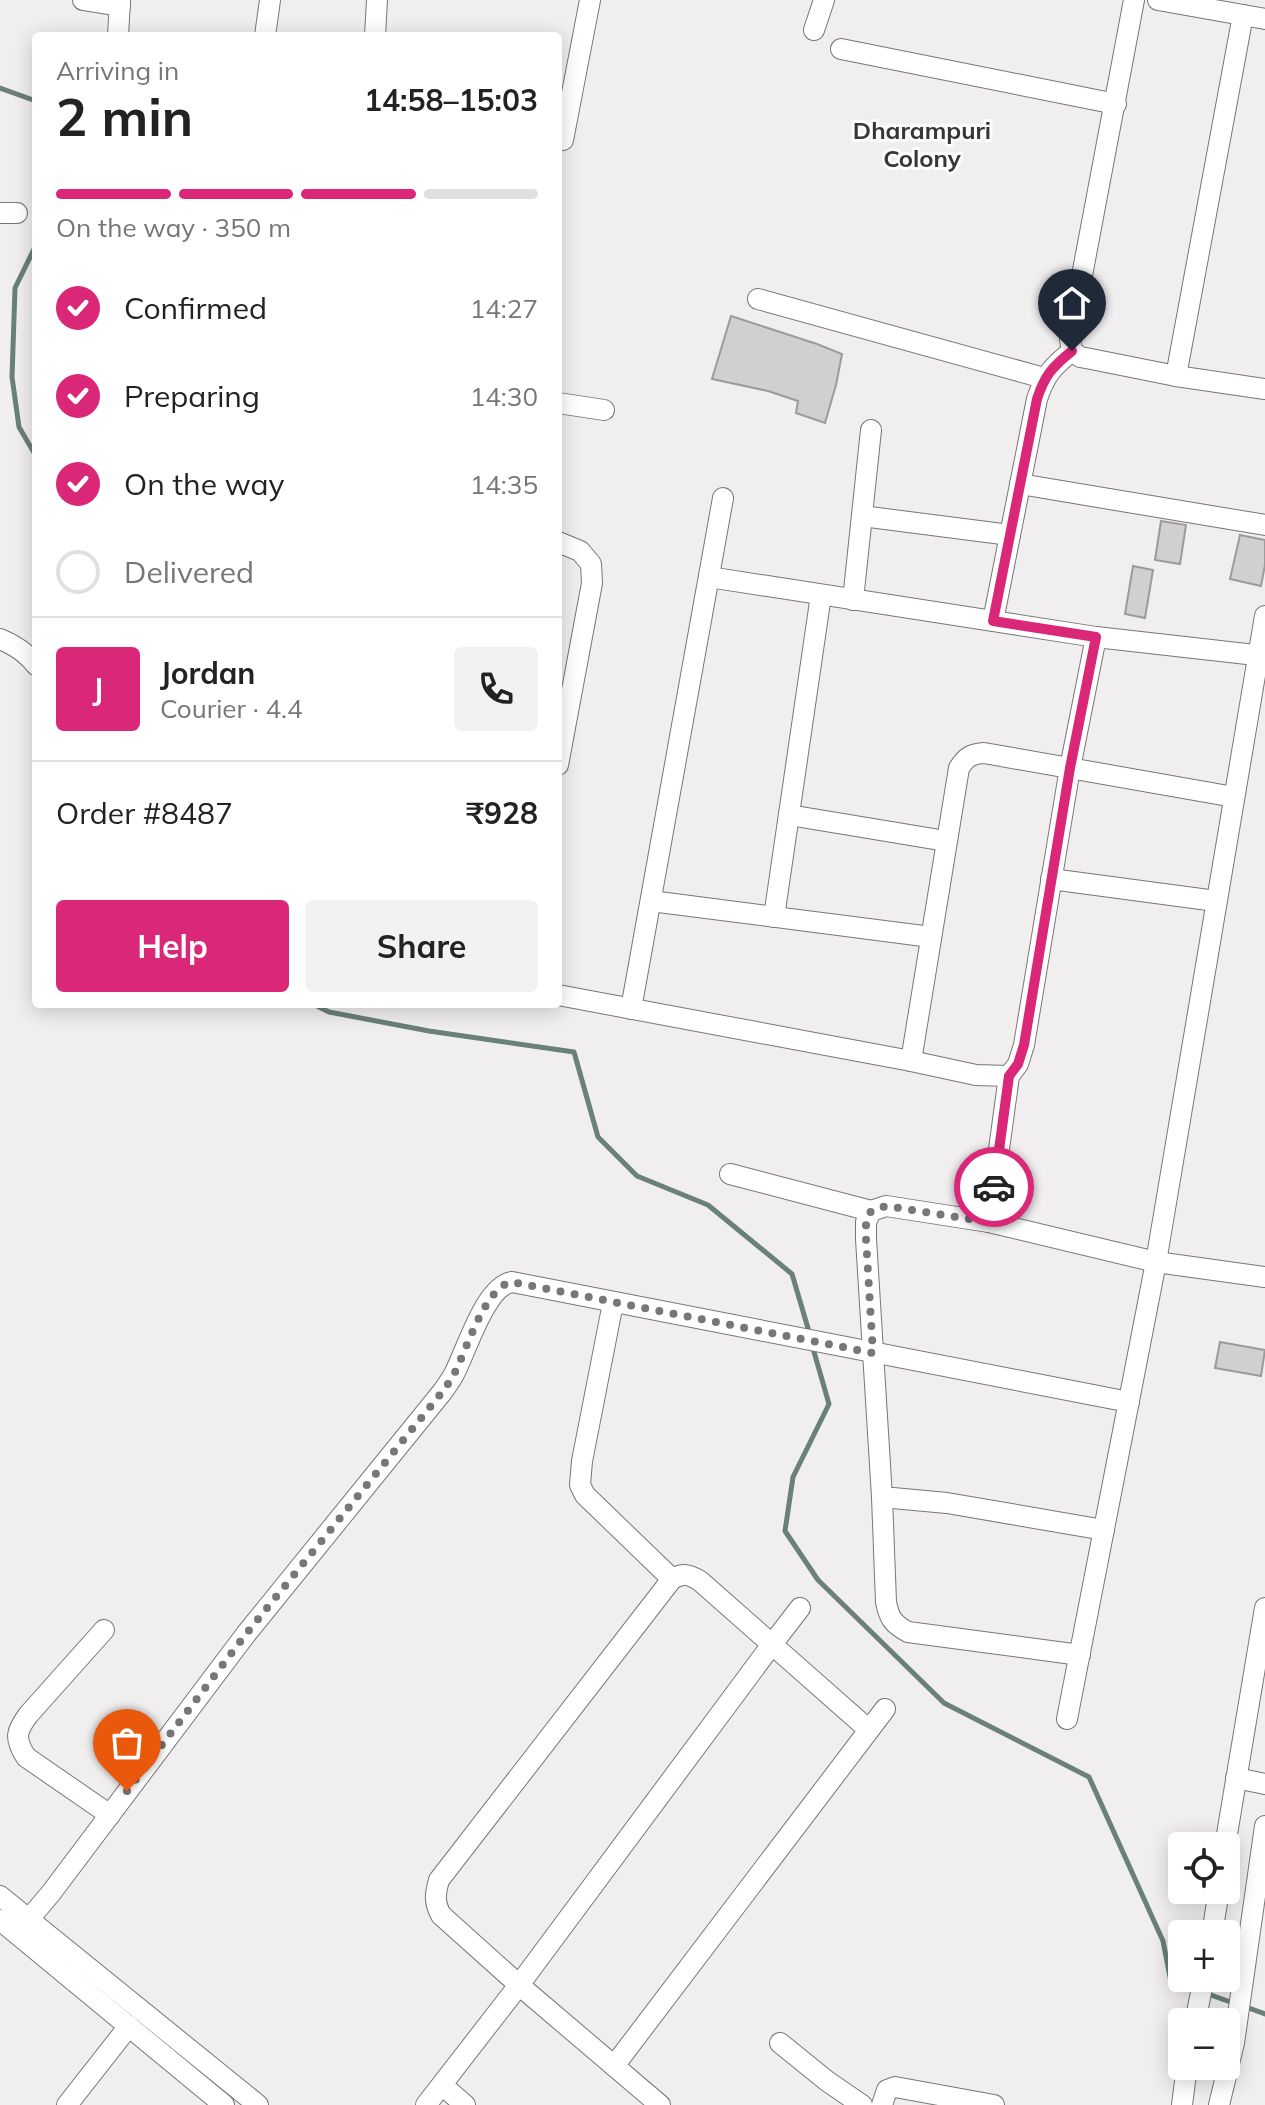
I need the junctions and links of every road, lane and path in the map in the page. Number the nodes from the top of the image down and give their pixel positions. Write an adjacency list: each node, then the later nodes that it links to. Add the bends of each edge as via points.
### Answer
1 (83, 0): 8 (street)
2 (265, 0): 13 (street)
3 (377, 0): 14 (street)
4 (590, 0): 17 (street)
5 (824, 0): 11 (street)
6 (1134, 0): 16 (street)
7 (1158, 0): 9 (street)
8 (120, 3): 12 (street)
9 (1243, 15): 10 (street); 20 (street)
10 (1265, 19)
11 (814, 30)
12 (118, 32)
13 (265, 32)
14 (375, 32)
15 (841, 49): 16 (street)
16 (1116, 104): 19 (street, via 1070,339)
17 (563, 140)
18 (758, 299): 21 (street)
19 (1072, 351): 20 (street); 21 (street)
20 (1176, 376): 22 (street)
21 (1044, 378): 26 (street)
22 (1265, 389)
23 (562, 404): 24 (street)
24 (604, 410)
25 (871, 430): 28 (street)
26 (1020, 484): 29 (street); 30 (street)
27 (723, 498): 32 (street)
28 (862, 516): 30 (street); 34 (street)
29 (1265, 525)
30 (1010, 535): 36 (street)
31 (562, 543): 41 (street, via 591,564 592,583)
32 (709, 577): 33 (street); 47 (street)
33 (821, 595): 34 (street); 44 (street)
34 (853, 600): 36 (street)
35 (1265, 616): 39 (street)
36 (993, 621): 37 (street)
37 (1096, 637): 39 (street); 42 (street)
38 (0, 639): 40 (street)
39 (1261, 656): 43 (street)
40 (32, 660)
41 (562, 744)
42 (1070, 768): 43 (street); 45 (street, via 984,753 965,758); 46 (street)
43 (1234, 797): 48 (street)
44 (789, 815): 45 (street); 49 (street)
45 (946, 841): 50 (street)
46 (1051, 879): 48 (street); 54 (street, via 1024,1045)
47 (651, 901): 49 (street); 52 (street)
48 (1216, 901): 58 (street)
49 (774, 917): 50 (street)
50 (931, 937): 53 (street)
51 (562, 996): 52 (street)
52 (631, 1009): 53 (street)
53 (911, 1061): 54 (street, via 976,1075)
54 (1009, 1076): 57 (street)
55 (730, 1174): 56 (street)
56 (871, 1211): 57 (street, via 886,1206); 61 (street, via 866,1239)
57 (989, 1222): 58 (street)
58 (1156, 1262): 59 (street); 62 (street)
59 (1265, 1277)
60 (613, 1303): 61 (street); 65 (street, via 580,1485); 76 (street, via 512,1282 495,1292 443,1391 246,1634)
61 (873, 1353): 62 (street); 63 (street)
62 (1129, 1402): 64 (street)
63 (882, 1497): 64 (street); 70 (street, via 886,1602 895,1625 908,1632)
64 (1104, 1530): 70 (street)
65 (672, 1579): 69 (street, via 681,1574 700,1581); 82 (street, via 439,1880 435,1903 441,1915)
66 (800, 1608): 69 (street)
67 (1265, 1608): 74 (street)
68 (104, 1630): 76 (street, via 29,1714 18,1729 18,1744 26,1757)
69 (773, 1643): 73 (street); 82 (street)
70 (1080, 1655): 72 (street)
71 (885, 1709): 73 (street)
72 (1067, 1719)
73 (869, 1730): 85 (street)
74 (1236, 1778): 75 (street); 78 (street)
75 (1265, 1784)
76 (110, 1815): 80 (street)
77 (1265, 1826): 98 (street, via 1234,2043)
78 (1227, 1832)
79 (0, 1896): 80 (street)
80 (29, 1919): 90 (street)
81 (0, 1920): 83 (street)
82 (519, 1985): 85 (street); 87 (street)
83 (129, 2026): 88 (street); 89 (street)
84 (780, 2043): 94 (street)
85 (614, 2066): 93 (street)
86 (1185, 2080): 97 (street)
87 (442, 2085): 91 (street); 92 (street)
88 (67, 2105)
89 (224, 2105)
90 (258, 2105)
91 (426, 2105)
92 (465, 2105)
93 (660, 2105)
94 (862, 2105)
95 (882, 2105): 96 (street, via 887,2090 895,2087)
96 (994, 2105)
97 (1182, 2105)
98 (1219, 2105)

